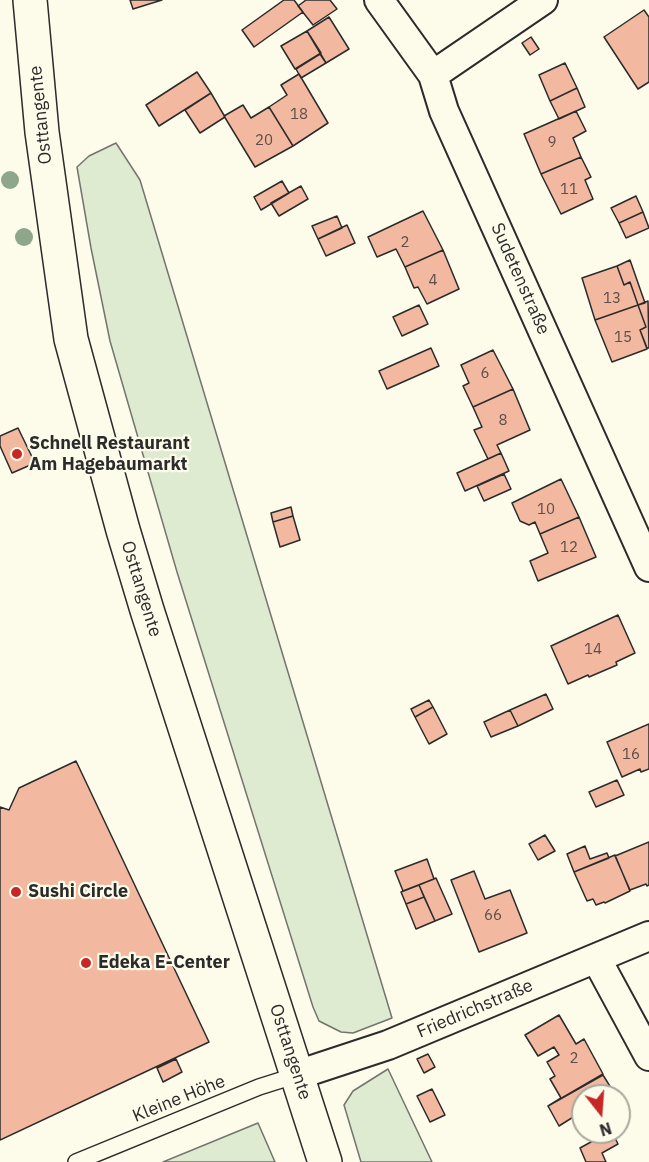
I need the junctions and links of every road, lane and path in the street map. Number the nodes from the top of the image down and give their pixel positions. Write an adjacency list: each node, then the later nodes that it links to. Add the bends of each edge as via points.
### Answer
1 (30, 0): 9 (street, Osttangente, via 42,132 71,339 147,610)
2 (379, 0): 4 (street, Sudetenstraße)
3 (543, 0): 4 (street)
4 (433, 75): 5 (street, Sudetenstraße, via 449,122)
5 (649, 567)
6 (649, 936): 7 (street, Friedrichstraße)
7 (596, 958): 8 (street); 9 (street, Friedrichstraße, via 388,1045)
8 (649, 1056)
9 (297, 1074): 10 (lane, Kleine Höhe); 11 (street, Osttangente)
10 (76, 1162)
11 (325, 1162)

